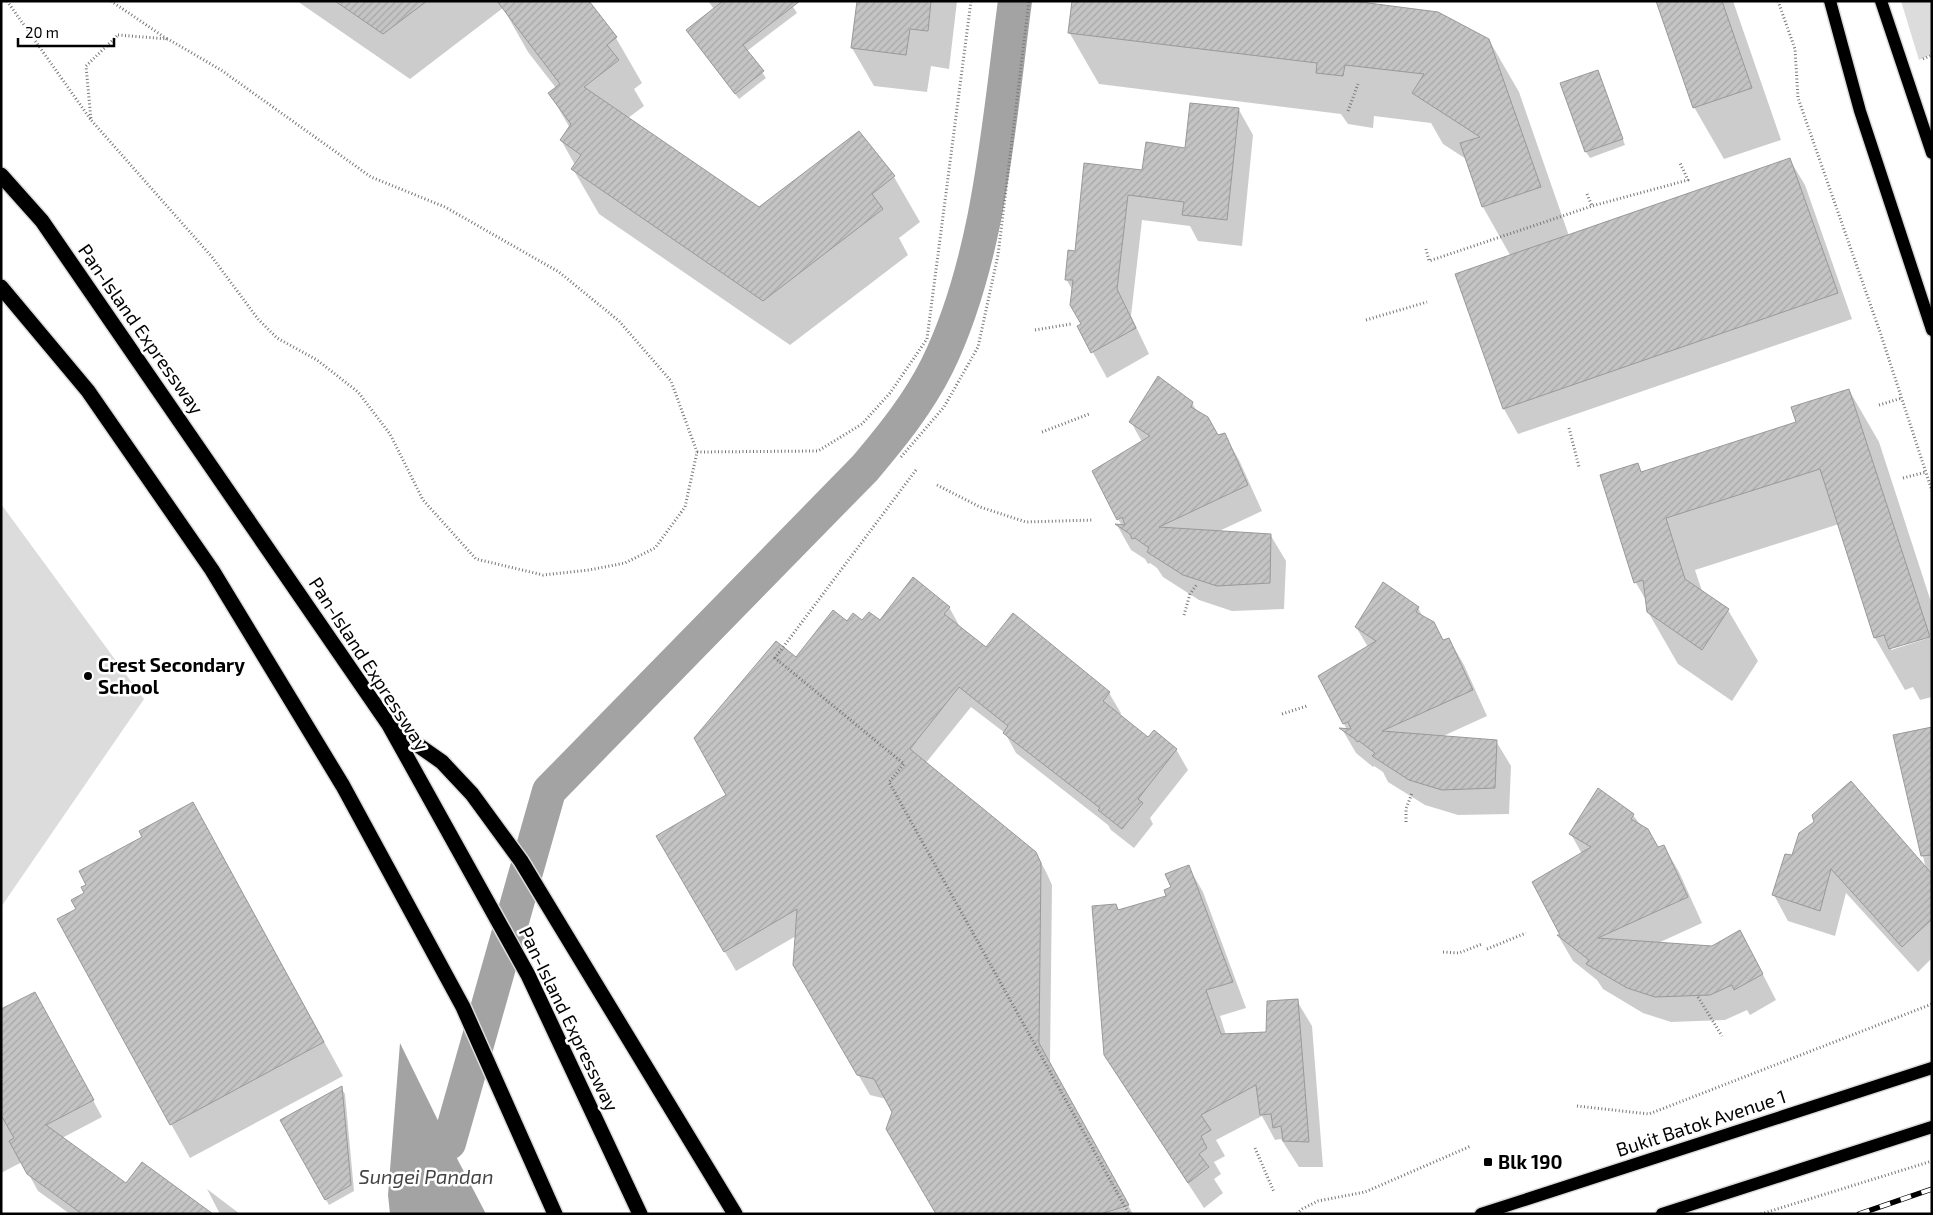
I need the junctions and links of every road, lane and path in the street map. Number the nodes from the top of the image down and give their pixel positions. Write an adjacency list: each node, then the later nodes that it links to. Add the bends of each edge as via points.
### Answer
1 (7, 1): 11 (path)
2 (110, 1): 8 (path)
3 (971, 1): 29 (path, via 927,339 890,393 862,424 818,451)
4 (1029, 1): 30 (path, via 998,255 978,347 944,407)
5 (1778, 1): 24 (path, via 1795,49 1798,98)
6 (1830, 1): 23 (main road, via 1860,111)
7 (1881, 1): 12 (main road)
8 (168, 39): 11 (path, via 118,36 86,66); 29 (path, via 221,70 371,177 445,207 559,272 619,321 671,381)
9 (1358, 84): 10 (path)
10 (1348, 111)
11 (91, 120): 29 (path, via 212,257 258,319 277,338 317,360 358,392 390,434 423,500 476,559 543,575 625,563 655,548 684,507)
12 (1932, 153)
13 (1680, 163): 16 (path, via 1688,180)
14 (1, 175): 42 (highway, Pan-Island Expressway, via 42,221)
15 (1587, 194): 16 (path)
16 (1592, 206): 17 (path, via 1429,261)
17 (1426, 249)
18 (1, 287): 59 (highway, via 88,391 212,570 343,786 463,1007)
19 (1427, 302): 20 (path)
20 (1366, 320)
21 (1071, 324): 22 (path)
22 (1035, 330)
23 (1932, 330)
24 (1902, 398): 25 (path); 33 (path)
25 (1879, 405)
26 (1089, 414): 28 (path)
27 (1569, 428): 31 (path)
28 (1042, 432)
29 (697, 452)
30 (901, 457)
31 (1579, 467)
32 (916, 470): 62 (path, via 775,658 904,764 889,782)
33 (1926, 472): 34 (path); 36 (path)
34 (1903, 478)
35 (937, 485): 37 (path, via 980,507 1026,522)
36 (1932, 491)
37 (1093, 520)
38 (1197, 584): 39 (path, via 1190,594)
39 (1184, 615)
40 (1307, 706): 41 (path)
41 (1282, 714)
42 (389, 725): 60 (highway, Pan-Island Expressway, via 528,975); 61 (highway, via 442,762 472,794 521,861)
43 (1412, 793): 44 (path, via 1406,809)
44 (1406, 822)
45 (1526, 934): 47 (path)
46 (1482, 944): 48 (path, via 1459,953)
47 (1487, 948)
48 (1443, 952)
49 (1698, 997): 51 (path)
50 (1932, 1004): 53 (path, via 1649,1114)
51 (1722, 1036)
52 (1932, 1068): 64 (main road, Bukit Batok Avenue 1)
53 (1577, 1106)
54 (1932, 1126): 65 (main road)
55 (1471, 1146): 63 (path, via 1365,1192 1318,1201)
56 (1255, 1148): 58 (path)
57 (1932, 1161): 66 (path)
58 (1274, 1192)
59 (555, 1214)
60 (640, 1214)
61 (735, 1214)
62 (1129, 1214)
63 (1296, 1214)
64 (1481, 1214)
65 (1662, 1214)
66 (1761, 1214)

